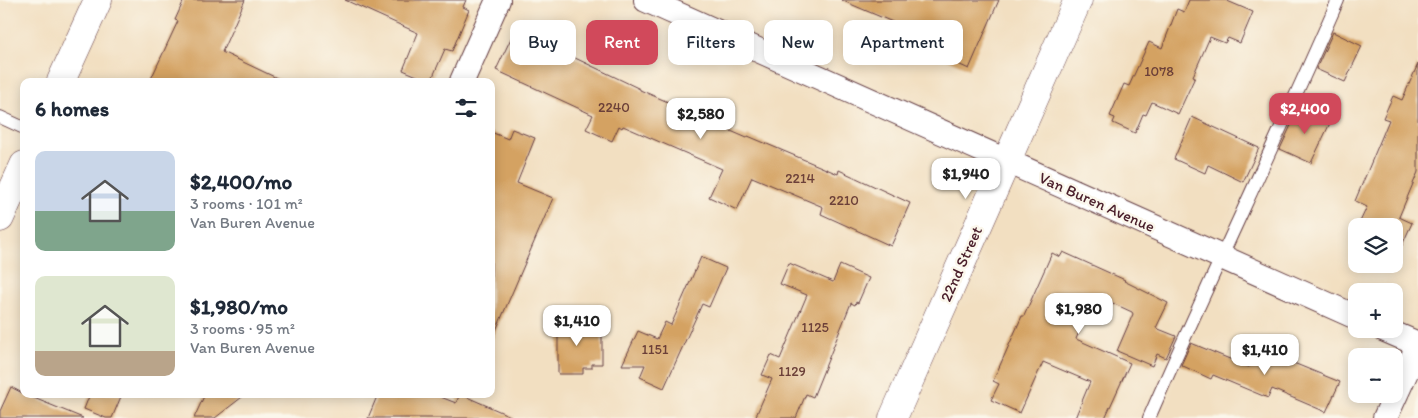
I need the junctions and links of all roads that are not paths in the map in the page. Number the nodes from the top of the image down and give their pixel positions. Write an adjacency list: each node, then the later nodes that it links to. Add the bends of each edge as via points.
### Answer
1 (98, 0): 6 (street)
2 (498, 0): 7 (street)
3 (646, 0): 10 (street, Van Buren Avenue)
4 (1078, 0): 10 (street, 22nd Street)
5 (1338, 0): 13 (lane)
6 (62, 78)
7 (463, 78)
8 (0, 117): 9 (lane)
9 (20, 126)
10 (1006, 162): 13 (street, Van Buren Avenue); 17 (street, 22nd Street)
11 (20, 174): 12 (street)
12 (0, 218)
13 (1221, 257): 14 (street, Van Buren Avenue); 18 (lane)
14 (1348, 313)
15 (1403, 338): 16 (street)
16 (1418, 345): 19 (street)
17 (893, 418)
18 (1148, 418)
19 (1385, 418)

